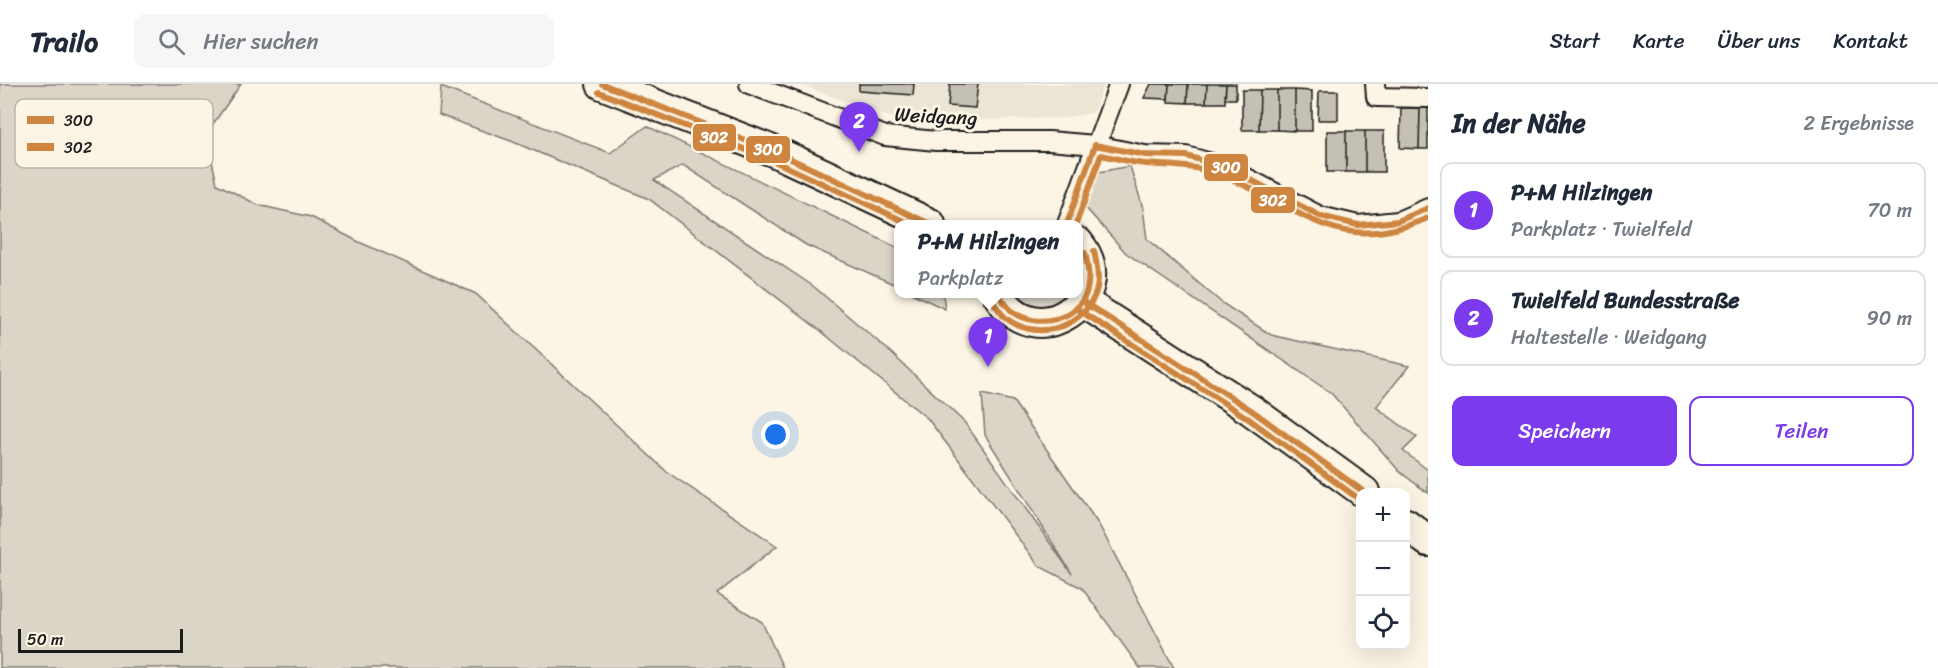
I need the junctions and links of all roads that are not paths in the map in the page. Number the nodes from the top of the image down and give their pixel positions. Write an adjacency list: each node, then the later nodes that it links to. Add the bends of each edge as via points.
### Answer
1 (602, 84): 8 (main road, via 778,153)
2 (749, 84): 6 (street, Weidgang, via 885,136)
3 (1119, 84): 6 (street)
4 (1375, 84): 5 (street, via 1376,97)
5 (1428, 98)
6 (1095, 145): 7 (street, Weidgang, via 1145,155 1186,156 1226,167 1320,216 1358,225 1398,221); 9 (street)
7 (1428, 208)
8 (919, 220)
9 (1069, 220)
10 (1083, 252): 13 (main road, via 1090,276)
11 (1001, 298): 14 (main road, via 1016,315 1045,322 1066,316)
12 (1083, 298): 14 (main road)
13 (1083, 298)
14 (1082, 301): 15 (main road, via 1251,410)
15 (1358, 488)
16 (1410, 527): 17 (main road)
17 (1428, 541)

